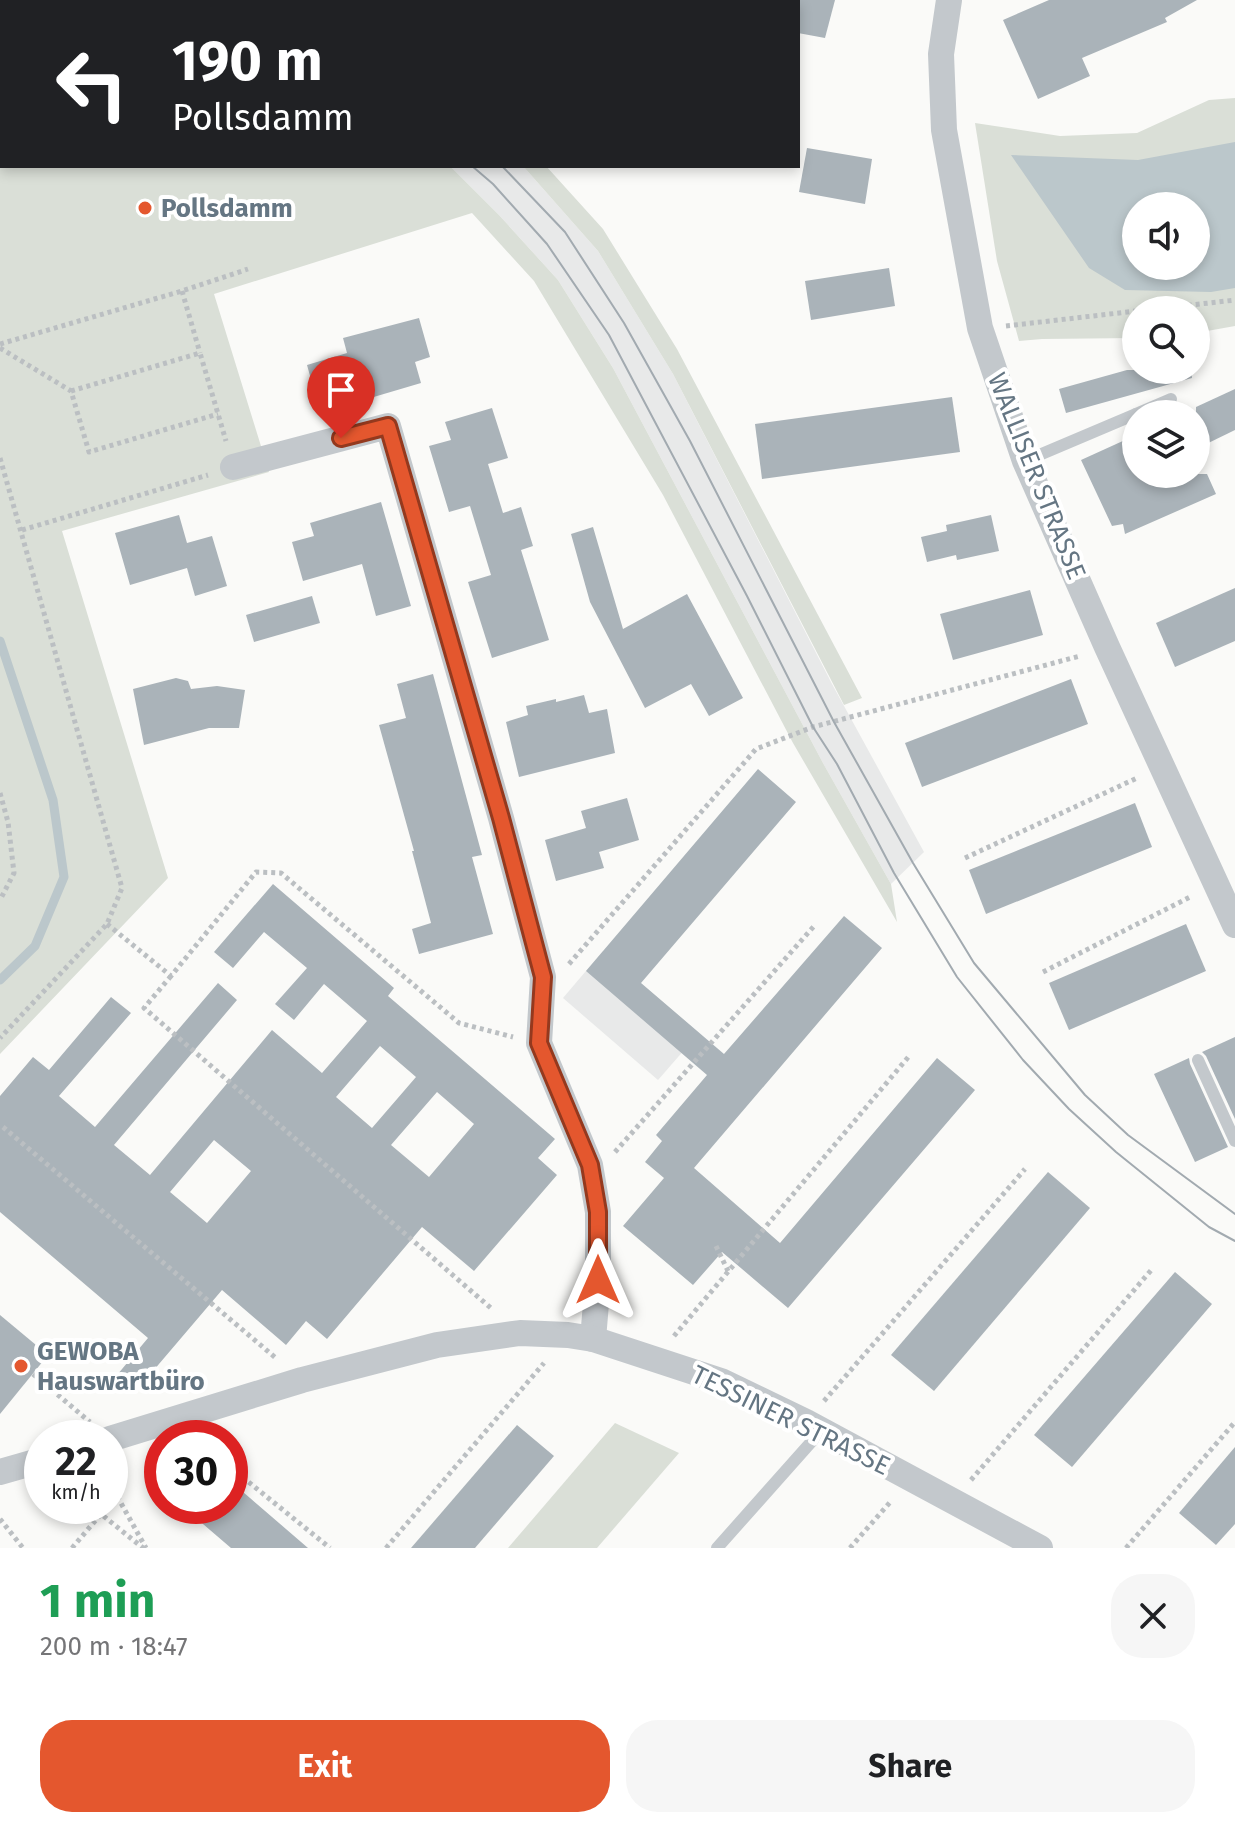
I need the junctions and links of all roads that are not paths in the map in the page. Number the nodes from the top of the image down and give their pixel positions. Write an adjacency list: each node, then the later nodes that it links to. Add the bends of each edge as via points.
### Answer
1 (949, 0): 3 (street, WALLISER STRASSE, via 941,54 944,130 980,328)
2 (1122, 420): 3 (lane)
3 (1025, 461): 5 (street, WALLISER STRASSE)
4 (233, 467): 8 (street, via 388,426 543,977 539,1043 590,1165 598,1212 598,1280)
5 (1235, 925)
6 (1198, 1060): 7 (lane)
7 (1235, 1141)
8 (581, 1337): 9 (street, TESSINER STRASSE, via 721,1381); 10 (street, TESSINER STRASSE, via 520,1333 437,1345)
9 (813, 1426): 13 (lane); 14 (street, TESSINER STRASSE)
10 (128, 1430)
11 (24, 1465): 12 (street)
12 (0, 1472)
13 (717, 1548)
14 (1040, 1548)

